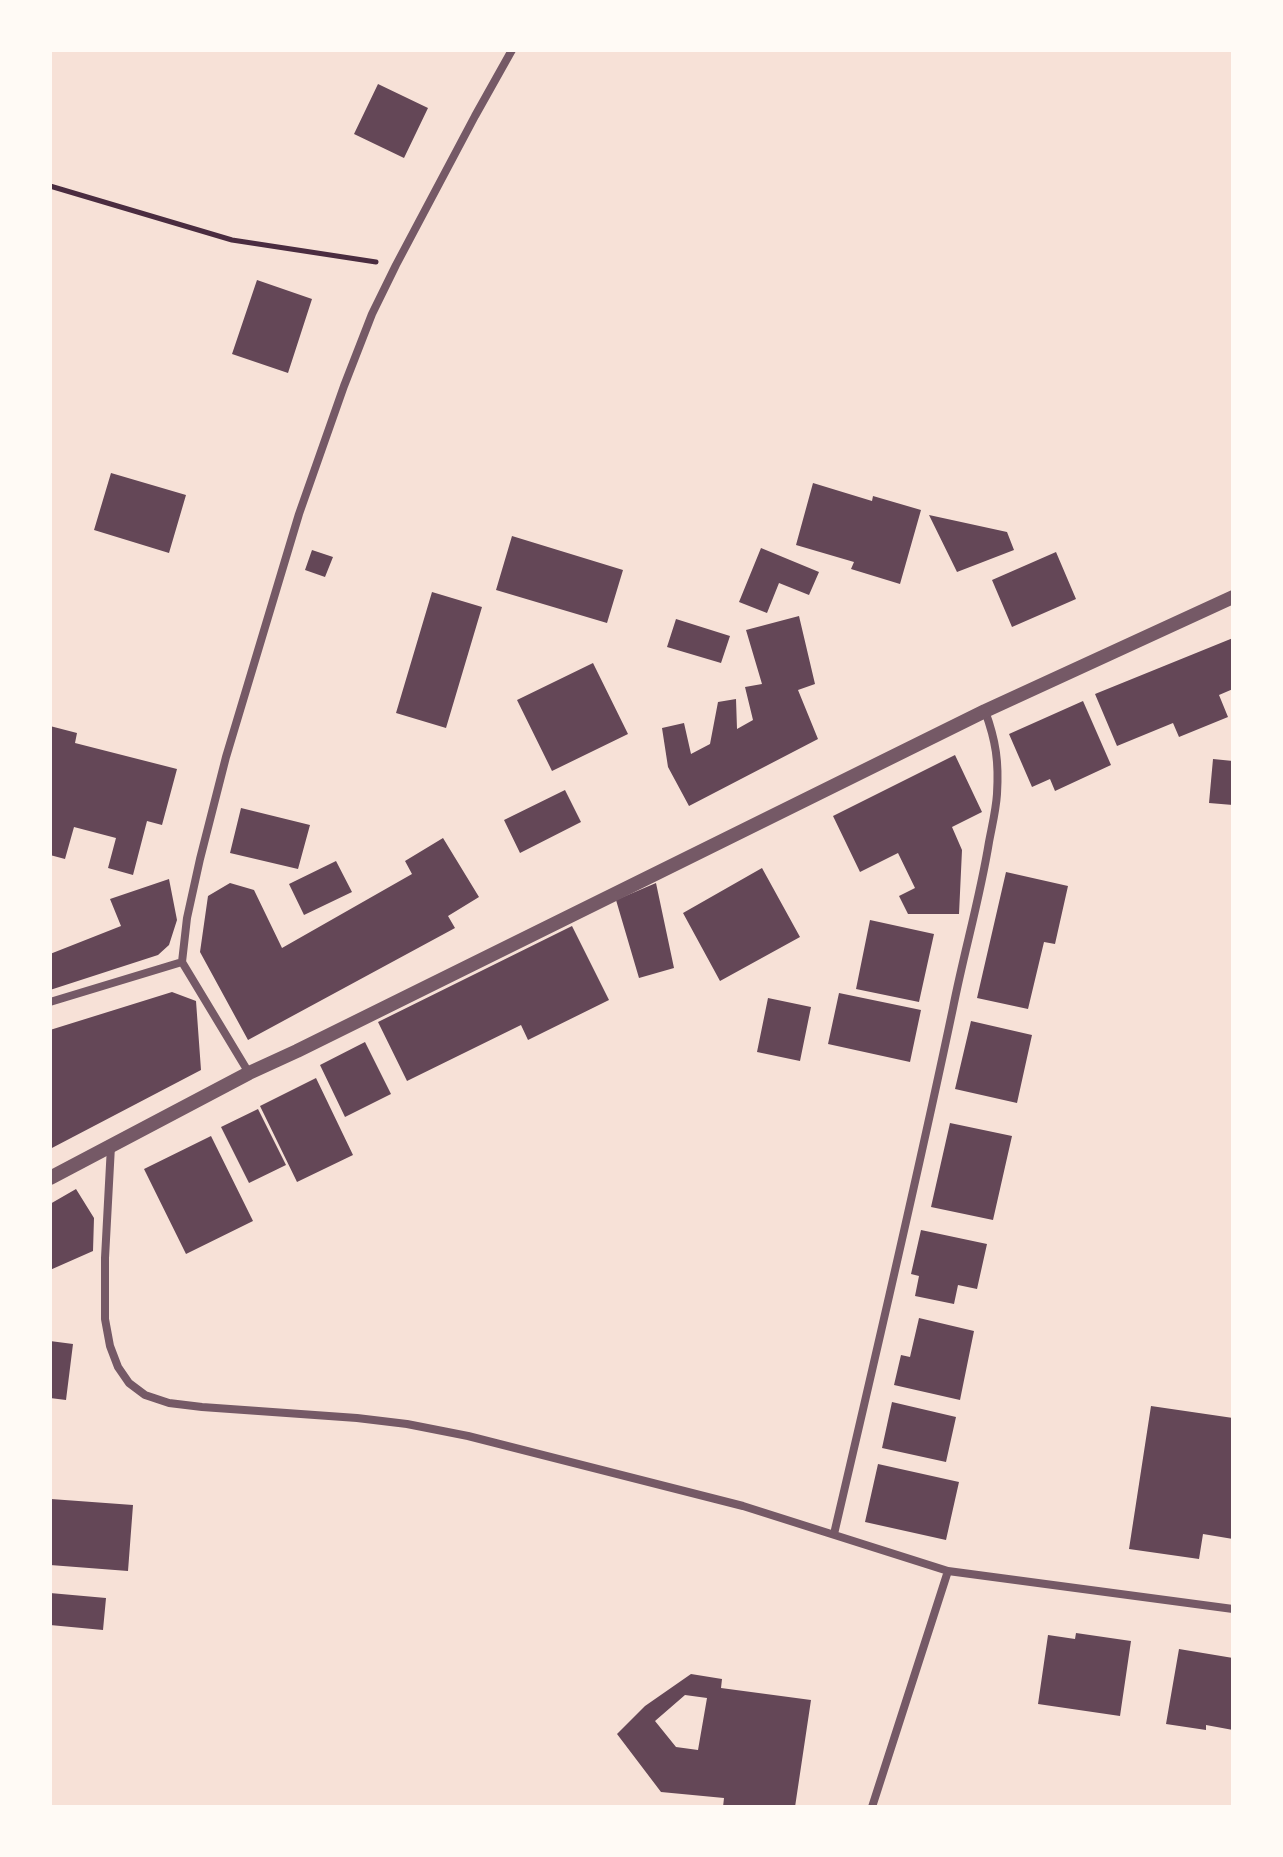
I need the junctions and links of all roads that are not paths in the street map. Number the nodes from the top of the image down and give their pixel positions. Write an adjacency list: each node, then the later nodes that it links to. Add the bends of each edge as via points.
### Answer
1 (512, 50): 4 (street, via 372,314 299,514 226,757 187,918)
2 (1233, 597): 3 (street)
3 (985, 711): 6 (street); 9 (street, via 994,736 997,798 978,904)
4 (182, 962): 5 (street); 6 (street)
5 (50, 1002)
6 (249, 1073): 7 (street)
7 (112, 1145): 8 (street); 9 (street, via 105,1319 118,1367 145,1395 169,1403 357,1418 468,1436)
8 (50, 1178)
9 (834, 1534): 10 (street)
10 (948, 1571): 11 (street); 12 (street)
11 (1233, 1609)
12 (872, 1807)

